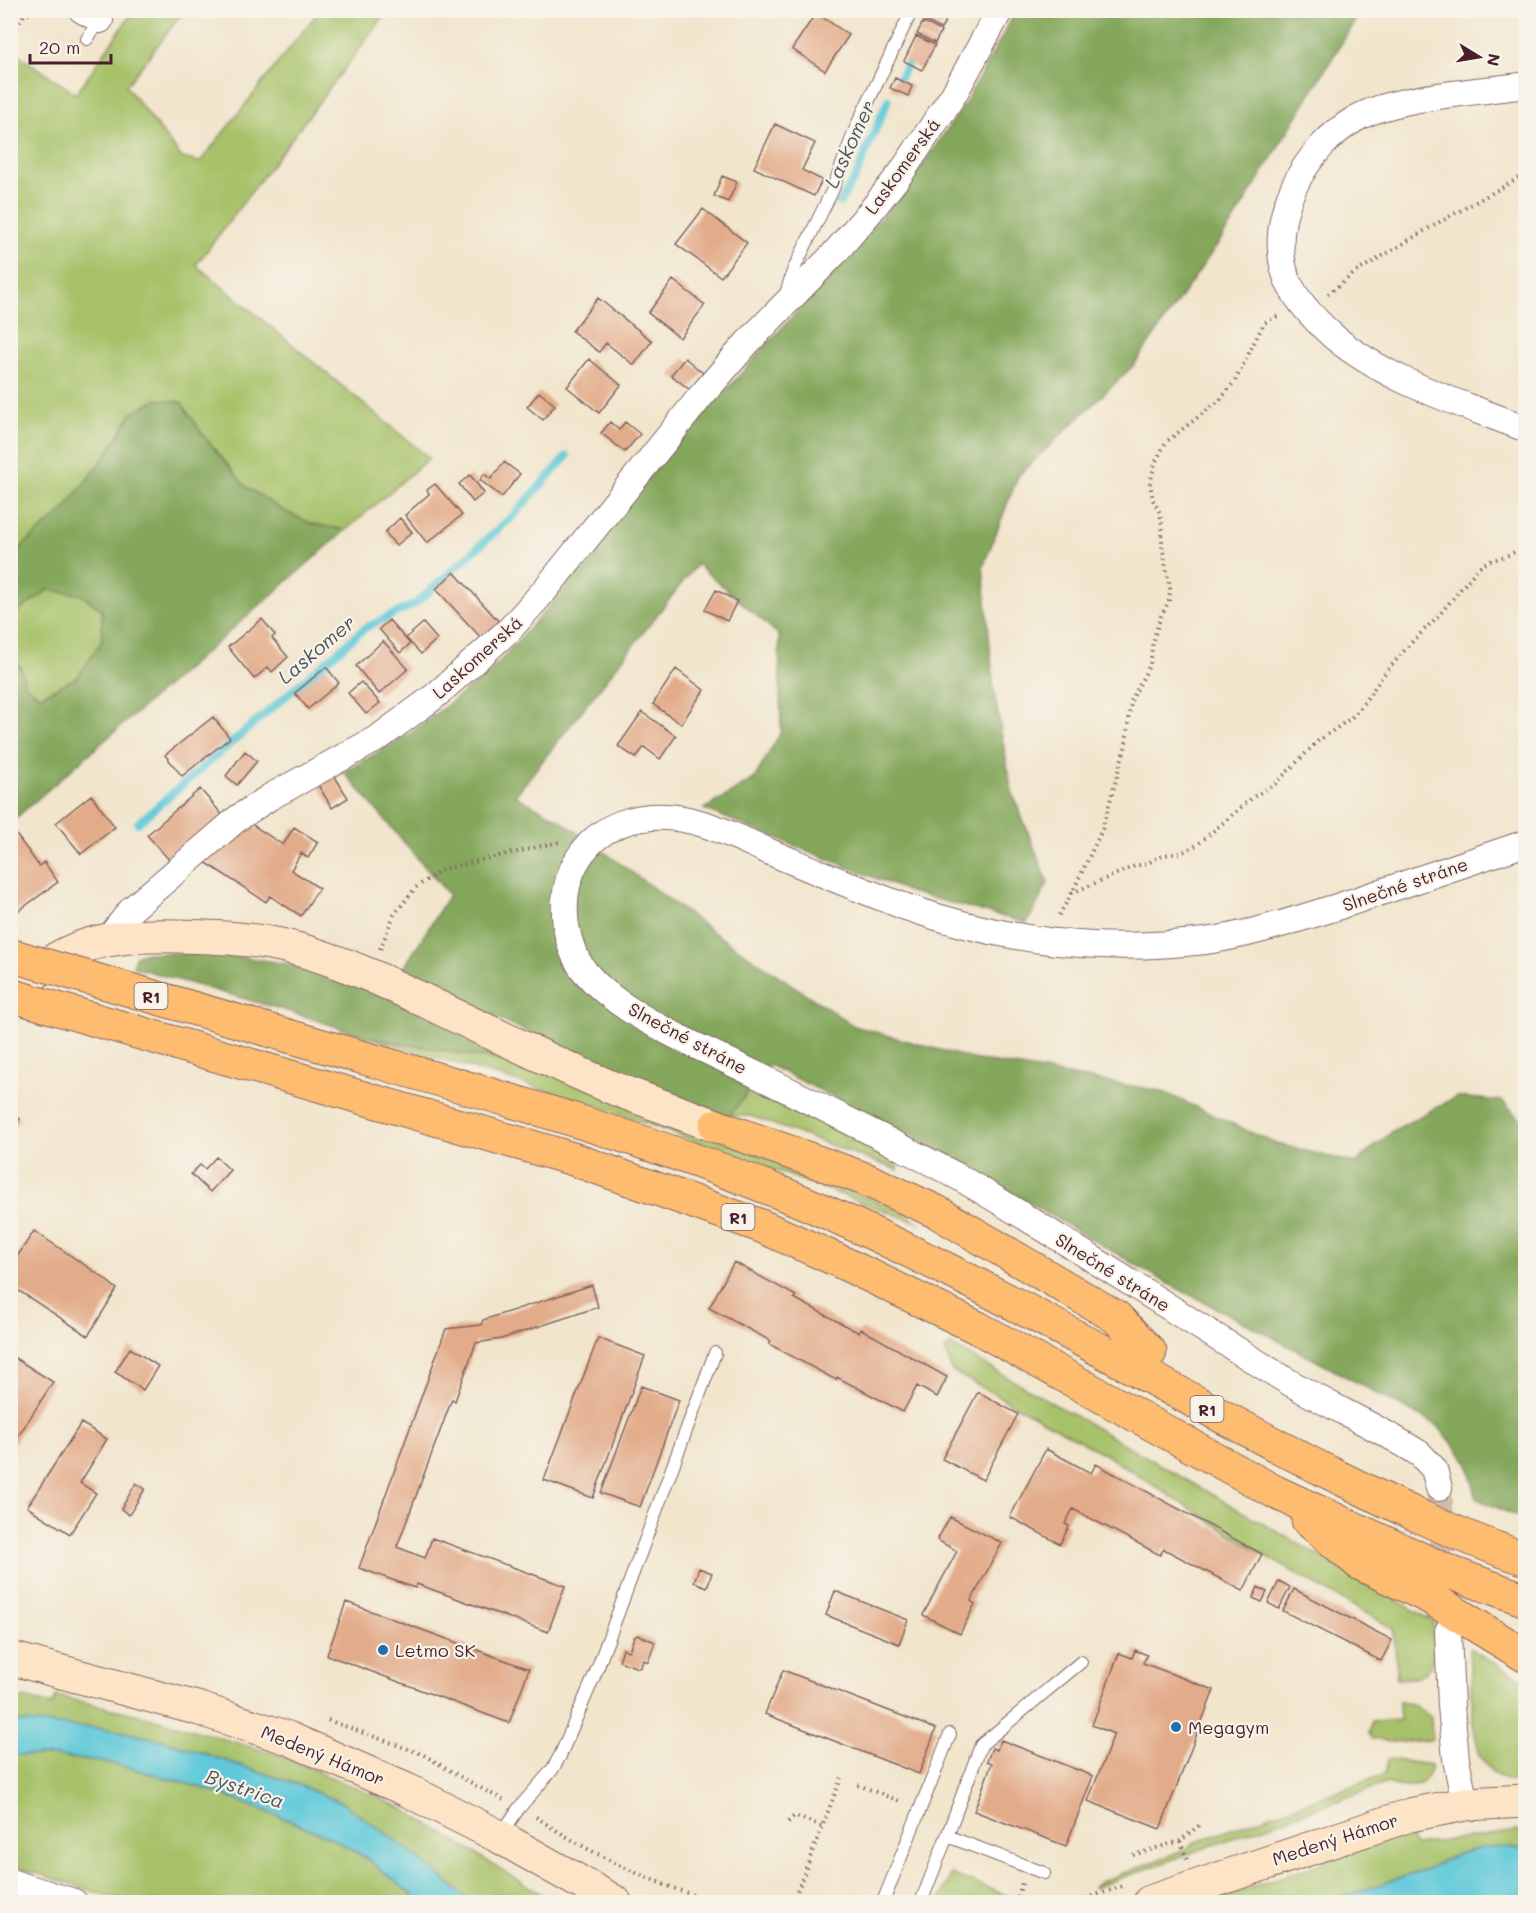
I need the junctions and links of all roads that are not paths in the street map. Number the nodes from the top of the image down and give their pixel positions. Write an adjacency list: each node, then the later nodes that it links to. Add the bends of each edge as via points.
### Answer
1 (912, 10): 4 (lane, Laskomerská, via 793,271)
2 (1000, 10): 4 (street, Laskomerská, via 954,94 901,173 833,255)
3 (1526, 85): 5 (street, via 1391,106 1358,117 1331,135 1309,160 1284,214 1281,246 1286,276 1302,305 1333,336 1403,380)
4 (783, 306): 7 (street, Laskomerská, via 694,403 528,610 487,651 378,738 238,818 132,909)
5 (1526, 429)
6 (1526, 843): 14 (street, Slnečné stráne, via 1263,929 1209,940 1096,947 1004,935 908,907 729,833 675,817 648,817 606,831 586,847 572,867 565,890 570,946 584,971 605,992 671,1033 957,1177 1279,1377 1420,1454 1434,1469)
7 (110, 938): 9 (street, via 51,962); 10 (street, via 152,935 245,939 287,947 370,974 616,1089)
8 (10, 955): 11 (highway, R1, bridge, via 586,1124 782,1193)
9 (10, 995): 15 (highway, R1, bridge, via 573,1159 761,1226 978,1328)
10 (716, 1126): 12 (highway, via 865,1179 937,1212 1116,1317)
11 (954, 1273): 12 (highway); 17 (highway, R1, via 1364,1490 1464,1536)
12 (1149, 1352): 16 (highway, via 1377,1474)
13 (715, 1353): 27 (lane, via 596,1672 560,1756)
14 (1439, 1488)
15 (1275, 1492): 18 (highway, R1, via 1449,1572); 20 (highway, via 1359,1563 1431,1598)
16 (1526, 1537)
17 (1526, 1559)
18 (1526, 1600)
19 (1448, 1631): 25 (street, via 1456,1759)
20 (1526, 1656)
21 (10, 1658): 27 (street, Medený Hámor, via 200,1709 288,1738 407,1790)
22 (1081, 1662): 26 (lane, via 981,1745)
23 (950, 1734): 32 (lane)
24 (1526, 1801): 25 (street, Medený Hámor)
25 (1465, 1804): 34 (street, Medený Hámor, via 1410,1815)
26 (947, 1836): 28 (lane); 33 (lane)
27 (500, 1837): 31 (street, Medený Hámor)
28 (1044, 1873)
29 (10, 1882): 30 (street)
30 (74, 1902)
31 (615, 1902)
32 (883, 1902)
33 (921, 1902)
34 (1150, 1902)

